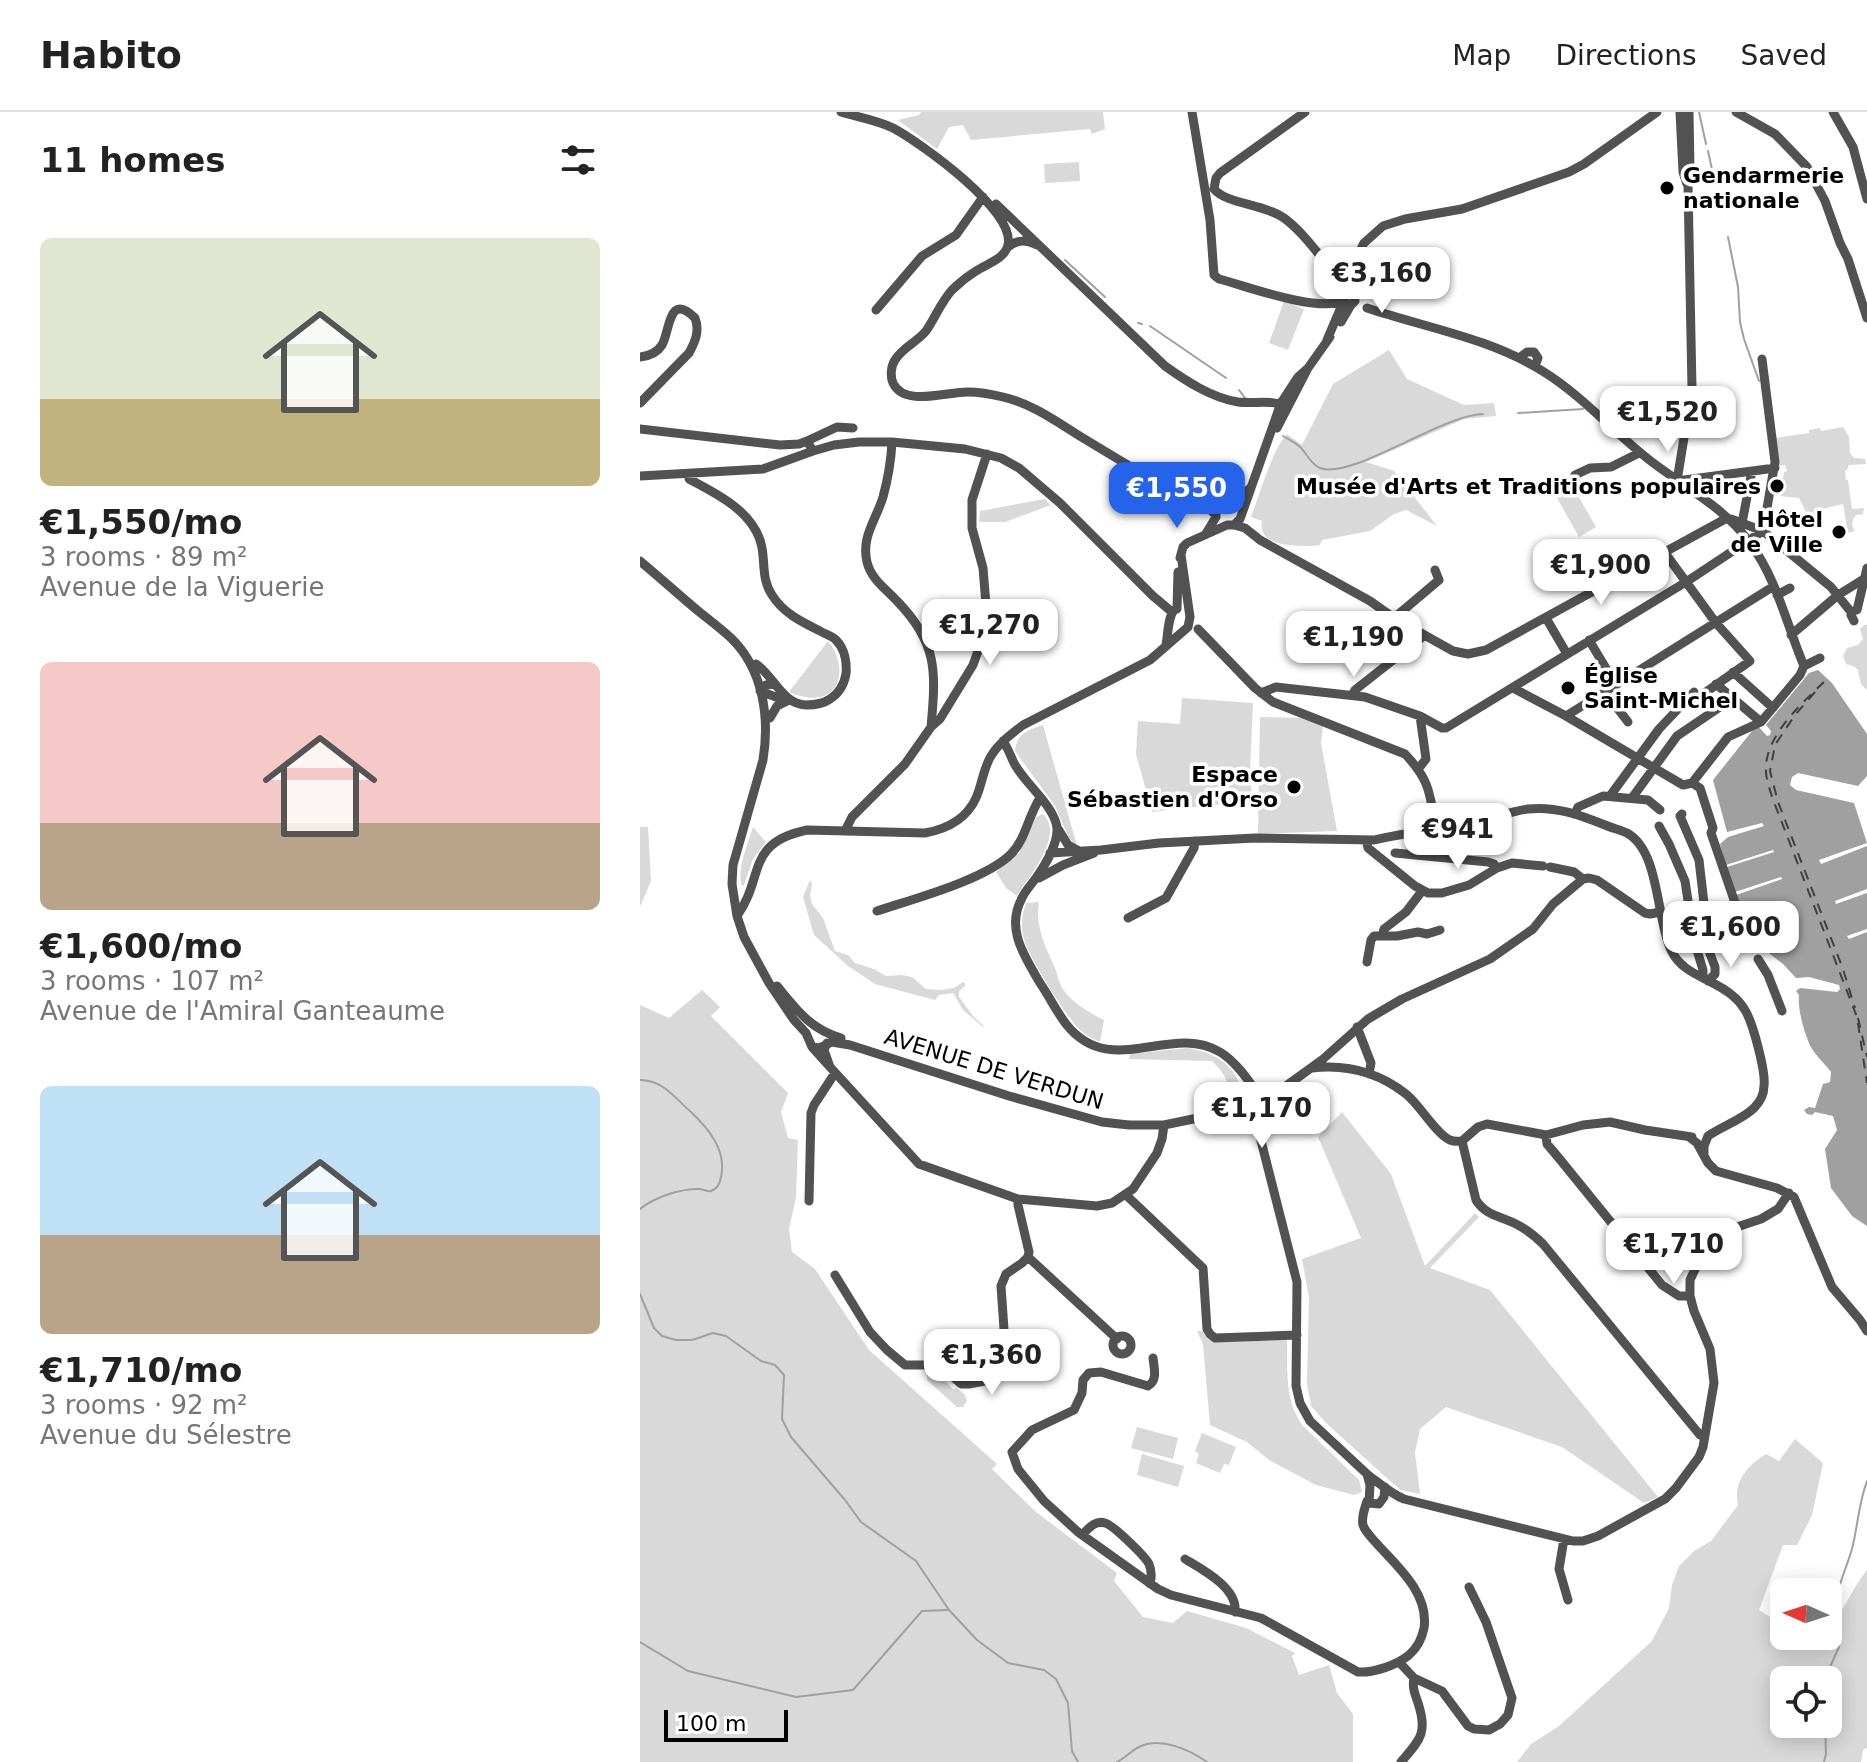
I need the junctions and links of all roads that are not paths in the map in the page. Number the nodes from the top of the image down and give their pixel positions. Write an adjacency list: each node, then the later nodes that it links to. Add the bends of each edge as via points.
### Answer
1 (841, 112): 11 (street, via 891,127)
2 (1192, 112): 10 (street)
3 (1305, 112): 10 (street, via 1220,173)
4 (1657, 112): 15 (street, via 1569,172 1462,209 1383,226 1358,255)
5 (1680, 112): 9 (street)
6 (1689, 112): 9 (street)
7 (1736, 112): 16 (street, via 1775,134 1807,167)
8 (1833, 112): 12 (street, via 1853,147)
9 (1688, 186): 36 (street, via 1692,388)
10 (1209, 190): 15 (street, via 1282,216); 15 (street, via 1214,275 1219,279 1315,303 1339,303)
11 (983, 197): 13 (street, via 1006,226); 14 (street); 17 (street, via 956,235 922,256)
12 (1867, 199)
13 (1008, 247): 14 (street, via 1027,240); 41 (street, via 951,291 926,331 895,359 895,387 917,397 977,392 1023,403)
14 (1040, 247): 22 (street, via 1186,381 1235,402)
15 (1351, 294): 22 (street, via 1342,321); 28 (street, via 1367,308 1471,338 1535,366)
16 (1865, 303): 18 (street)
17 (876, 310)
18 (1867, 318)
19 (640, 357): 21 (street, via 660,348 678,310 695,318 696,338 689,353)
20 (1762, 359): 30 (street)
21 (640, 403)
22 (1284, 405): 37 (street)
23 (853, 428): 25 (street, via 837,427)
24 (640, 429): 25 (street, via 780,445)
25 (807, 441): 27 (street)
26 (892, 442): 27 (street); 29 (street); 95 (street, via 866,552 874,578 915,621 928,645 933,662)
27 (813, 451): 32 (street, via 763,469)
28 (1639, 453): 34 (street, via 1611,467); 36 (street)
29 (987, 454): 60 (street, via 1019,468 1060,503); 95 (street, via 971,515 986,587 983,637 962,685)
30 (1775, 468): 31 (street); 45 (street)
31 (1752, 471): 36 (street); 43 (street)
32 (715, 472): 33 (street); 38 (street)
33 (689, 474): 35 (street); 38 (street, via 689,479)
34 (1575, 475)
35 (640, 476)
36 (1677, 481): 42 (street)
37 (1251, 486): 39 (street); 40 (street)
38 (714, 492): 87 (street, via 756,530 772,597 792,616 835,639 844,651 846,676 833,697 814,705)
39 (1233, 500): 40 (street); 41 (street, via 1222,501)
40 (1241, 514): 44 (street)
41 (1216, 515): 44 (street); 46 (street)
42 (1727, 518): 43 (street); 47 (street); 48 (street)
43 (1742, 523): 45 (street)
44 (1230, 525): 46 (street); 63 (street, via 1245,528)
45 (1763, 531): 47 (street); 59 (street)
46 (1205, 535): 50 (street, via 1187,543)
47 (1749, 541): 55 (street); 57 (street)
48 (1665, 553): 55 (street); 64 (street)
49 (640, 555): 75 (street, via 735,636)
50 (1181, 555): 58 (street); 62 (street)
51 (640, 561): 82 (street, via 731,638)
52 (1867, 568): 54 (street)
53 (1435, 570): 63 (street, via 1439,580)
54 (1867, 577): 59 (street); 59 (street, via 1854,611)
55 (1686, 582): 65 (street); 71 (street)
56 (1790, 588): 57 (street)
57 (1775, 591): 65 (street); 70 (street)
58 (1179, 595): 60 (street); 61 (street)
59 (1838, 595): 70 (street)
60 (1160, 603): 61 (street)
61 (1175, 610): 62 (street); 66 (street)
62 (1190, 615): 67 (street); 68 (street)
63 (1394, 618): 69 (street)
64 (1546, 618): 69 (street, via 1486,650 1463,654); 73 (street)
65 (1716, 623): 77 (street, via 1750,661); 80 (street)
66 (1170, 624): 67 (street); 72 (street)
67 (1184, 629): 68 (street); 72 (street)
68 (1198, 629): 84 (street)
69 (1424, 635): 85 (street)
70 (1791, 635): 76 (street)
71 (1589, 640): 73 (street); 80 (street)
72 (1165, 648): 96 (street)
73 (1567, 654): 81 (street)
74 (1820, 658): 76 (street)
75 (756, 664): 78 (street); 82 (street)
76 (1804, 666): 88 (street)
77 (1733, 672): 79 (street); 88 (street)
78 (775, 684): 82 (street); 87 (street)
79 (1716, 684): 86 (street); 99 (street, via 1696,694 1659,729)
80 (1616, 685): 83 (street)
81 (1513, 688): 90 (street); 94 (street, via 1446,728)
82 (764, 691): 87 (street); 91 (street); 123 (street, via 763,760 733,865)
83 (1605, 692): 90 (street); 92 (street)
84 (1261, 693): 85 (street, via 1276,687); 101 (street, via 1384,744)
85 (1352, 695): 89 (street)
86 (1733, 698): 93 (street); 102 (street, via 1677,736)
87 (788, 700): 91 (street)
88 (1773, 708): 93 (street)
89 (1420, 716): 94 (street); 97 (street)
90 (1566, 716): 99 (street)
91 (770, 718): 123 (street, via 770,750)
92 (1628, 722)
93 (1761, 722): 103 (street, via 1728,737)
94 (1439, 726): 97 (street)
95 (931, 727): 113 (street)
96 (1003, 741): 98 (street); 100 (street)
97 (1424, 744): 101 (street, via 1426,759)
98 (995, 749): 100 (street); 113 (street, via 975,799 954,824 925,833)
99 (1638, 758): 102 (street); 104 (street)
100 (1014, 763): 105 (street)
101 (1419, 768): 112 (street)
102 (1654, 768): 103 (street, via 1683,785); 106 (street)
103 (1692, 783): 131 (street, via 1700,788 1742,923)
104 (1610, 796): 106 (street); 108 (street, via 1578,807)
105 (1040, 798): 110 (street); 125 (street, via 1012,853 989,870)
106 (1632, 798): 107 (street, via 1648,800)
107 (1660, 810)
108 (1575, 814): 112 (street, via 1528,809); 126 (street, via 1636,840 1650,864)
109 (1682, 814): 131 (street, via 1699,860)
110 (1056, 826): 116 (street); 118 (street)
111 (1659, 826): 135 (street, via 1685,881)
112 (1436, 829): 114 (street)
113 (845, 831): 120 (street, via 788,834 766,851)
114 (1366, 840): 115 (street); 124 (street, via 1368,848)
115 (1195, 841): 118 (street); 128 (street, via 1166,898)
116 (1050, 853): 118 (street); 122 (street)
117 (1395, 853): 119 (street, via 1488,862)
118 (1075, 855): 122 (street)
119 (1497, 868): 121 (street, via 1512,863 1547,866); 124 (street, via 1456,890)
120 (753, 878): 123 (street, via 746,888); 127 (street)
121 (1583, 879): 126 (street, via 1597,880 1645,913); 137 (street, via 1533,929 1490,959 1402,999)
122 (1033, 882): 144 (street, via 1017,910 1017,940 1064,1022 1083,1041 1123,1051 1197,1044 1219,1051)
123 (734, 891): 127 (street, AVENUE DE VERDUN)
124 (1422, 891): 130 (street)
125 (877, 911)
126 (1660, 912): 135 (street, via 1675,958)
127 (737, 916): 134 (street, AVENUE DE VERDUN)
128 (1128, 918)
129 (1440, 930): 130 (street)
130 (1382, 936): 133 (street, via 1372,938)
131 (1708, 938): 135 (street, via 1715,974)
132 (1758, 959): 136 (street)
133 (1367, 962)
134 (758, 965): 138 (street, AVENUE DE VERDUN); 139 (street, AVENUE DE VERDUN)
135 (1706, 980): 155 (street, via 1745,1010 1764,1079 1755,1107)
136 (1782, 1011)
137 (1357, 1027): 142 (street); 145 (street, via 1371,1063)
138 (821, 1030): 139 (street, via 810,1031); 140 (street, via 828,1038); 141 (street, AVENUE DE VERDUN)
139 (810, 1042): 140 (street, via 819,1048); 143 (street, AVENUE DE VERDUN)
140 (825, 1045): 141 (street, AVENUE DE VERDUN); 143 (street)
141 (850, 1045): 152 (street, AVENUE DE VERDUN, via 1102,1122)
142 (1308, 1069): 145 (street, via 1344,1067); 146 (street)
143 (832, 1070): 161 (street, AVENUE DE VERDUN, via 919,1164); 162 (street, via 811,1113)
144 (1242, 1073): 147 (street); 148 (street)
145 (1369, 1074): 157 (street, via 1405,1093 1447,1138)
146 (1279, 1091): 147 (street); 149 (street)
147 (1258, 1093): 148 (street); 149 (street)
148 (1244, 1099): 150 (street, AVENUE DE VERDUN); 151 (street)
149 (1263, 1108): 151 (street); 153 (street)
150 (1222, 1113): 151 (street, AVENUE DE VERDUN); 152 (street, AVENUE DE VERDUN)
151 (1249, 1113): 153 (street)
152 (1164, 1125): 160 (street, via 1160,1149)
153 (1259, 1133): 167 (street, via 1297,1282)
154 (1546, 1135): 156 (street, via 1610,1122); 157 (street, via 1487,1124); 165 (street, via 1547,1144 1662,1285 1679,1296)
155 (1708, 1136): 156 (street); 158 (street)
156 (1689, 1137): 158 (street)
157 (1462, 1141): 170 (street, via 1481,1208 1522,1227 1543,1244)
158 (1704, 1153): 159 (street, via 1716,1171)
159 (1789, 1193): 165 (street, via 1778,1209 1734,1228 1711,1246 1690,1280); 166 (street, via 1832,1287)
160 (1126, 1195): 161 (street, AVENUE DE VERDUN, via 1097,1206); 167 (street, via 1203,1268 1210,1334)
161 (1018, 1199): 163 (street)
162 (809, 1201)
163 (1028, 1257): 164 (street, via 1006,1274 1001,1286 1005,1369 995,1379 969,1384 961,1384 937,1365 905,1365 896,1358 870,1332); 168 (street)
164 (835, 1275)
165 (1690, 1296): 170 (street, via 1710,1349 1714,1383)
166 (1867, 1331)
167 (1297, 1335): 171 (street, via 1296,1386 1303,1410)
168 (1117, 1339)
169 (1153, 1358): 176 (street, via 1155,1377 1148,1386 1089,1373 1074,1410 1032,1430 1012,1452 1018,1469 1044,1501)
170 (1705, 1436): 178 (street, via 1699,1457 1665,1499 1598,1536)
171 (1367, 1474): 172 (street); 173 (street)
172 (1383, 1486): 173 (street); 175 (street); 178 (street, via 1404,1499)
173 (1369, 1489): 174 (street)
174 (1367, 1501): 175 (street); 177 (street, via 1362,1518)
175 (1379, 1504): 177 (street, via 1368,1519)
176 (1083, 1534): 180 (street); 180 (street, via 1097,1523 1108,1524 1146,1560)
177 (1372, 1537): 184 (street, via 1424,1607 1422,1638)
178 (1564, 1539): 182 (street, via 1559,1569)
179 (1185, 1559): 183 (street, via 1232,1594)
180 (1150, 1584): 183 (street)
181 (1469, 1587): 185 (street, via 1512,1698 1508,1715 1489,1730 1474,1729 1442,1691)
182 (1568, 1600)
183 (1235, 1612): 184 (street, via 1261,1618 1361,1673)
184 (1399, 1662): 185 (street)
185 (1414, 1678): 186 (street, via 1422,1735)
186 (1401, 1762)

